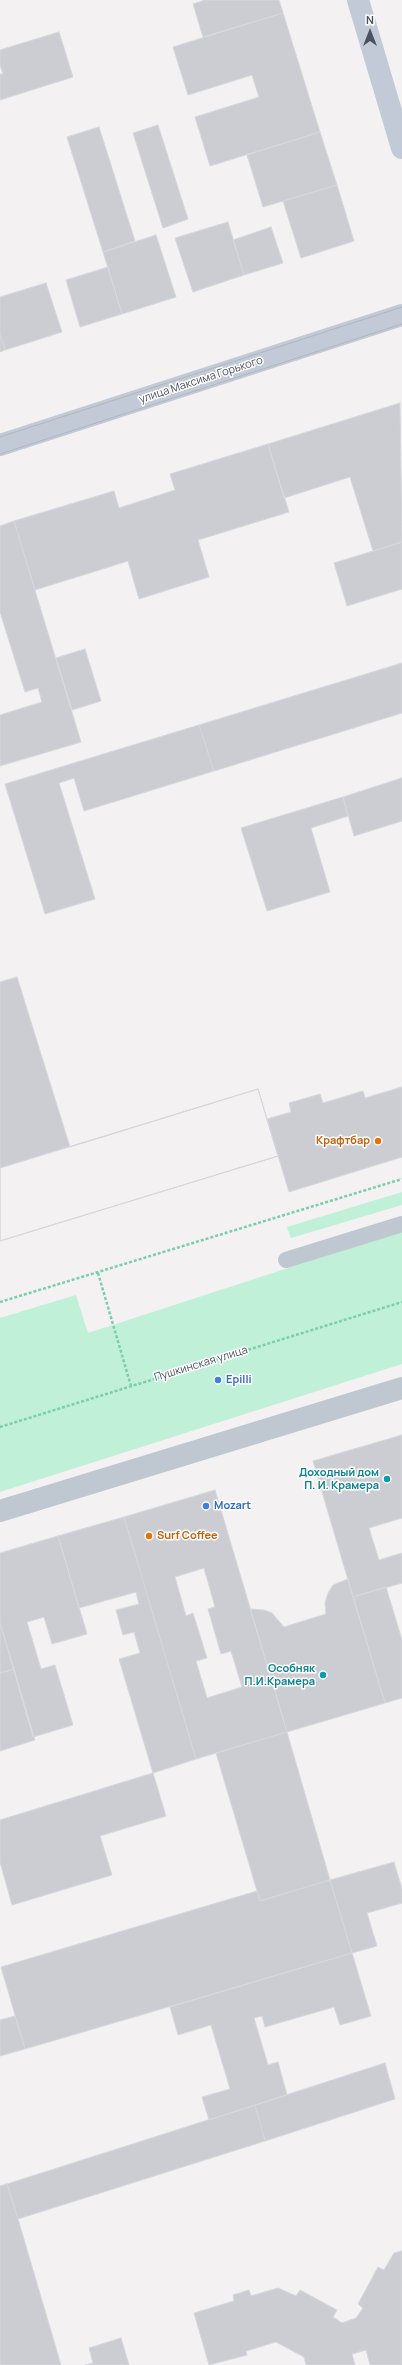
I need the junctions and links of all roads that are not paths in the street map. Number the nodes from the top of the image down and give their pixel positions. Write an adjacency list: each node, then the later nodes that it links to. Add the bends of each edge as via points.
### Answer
1 (358, 0): 2 (main road)
2 (402, 148)
3 (402, 315): 4 (main road, улица Максима Горького)
4 (0, 445)
5 (402, 1224): 6 (lane)
6 (286, 1260)
7 (402, 1388): 8 (street)
8 (0, 1511)

